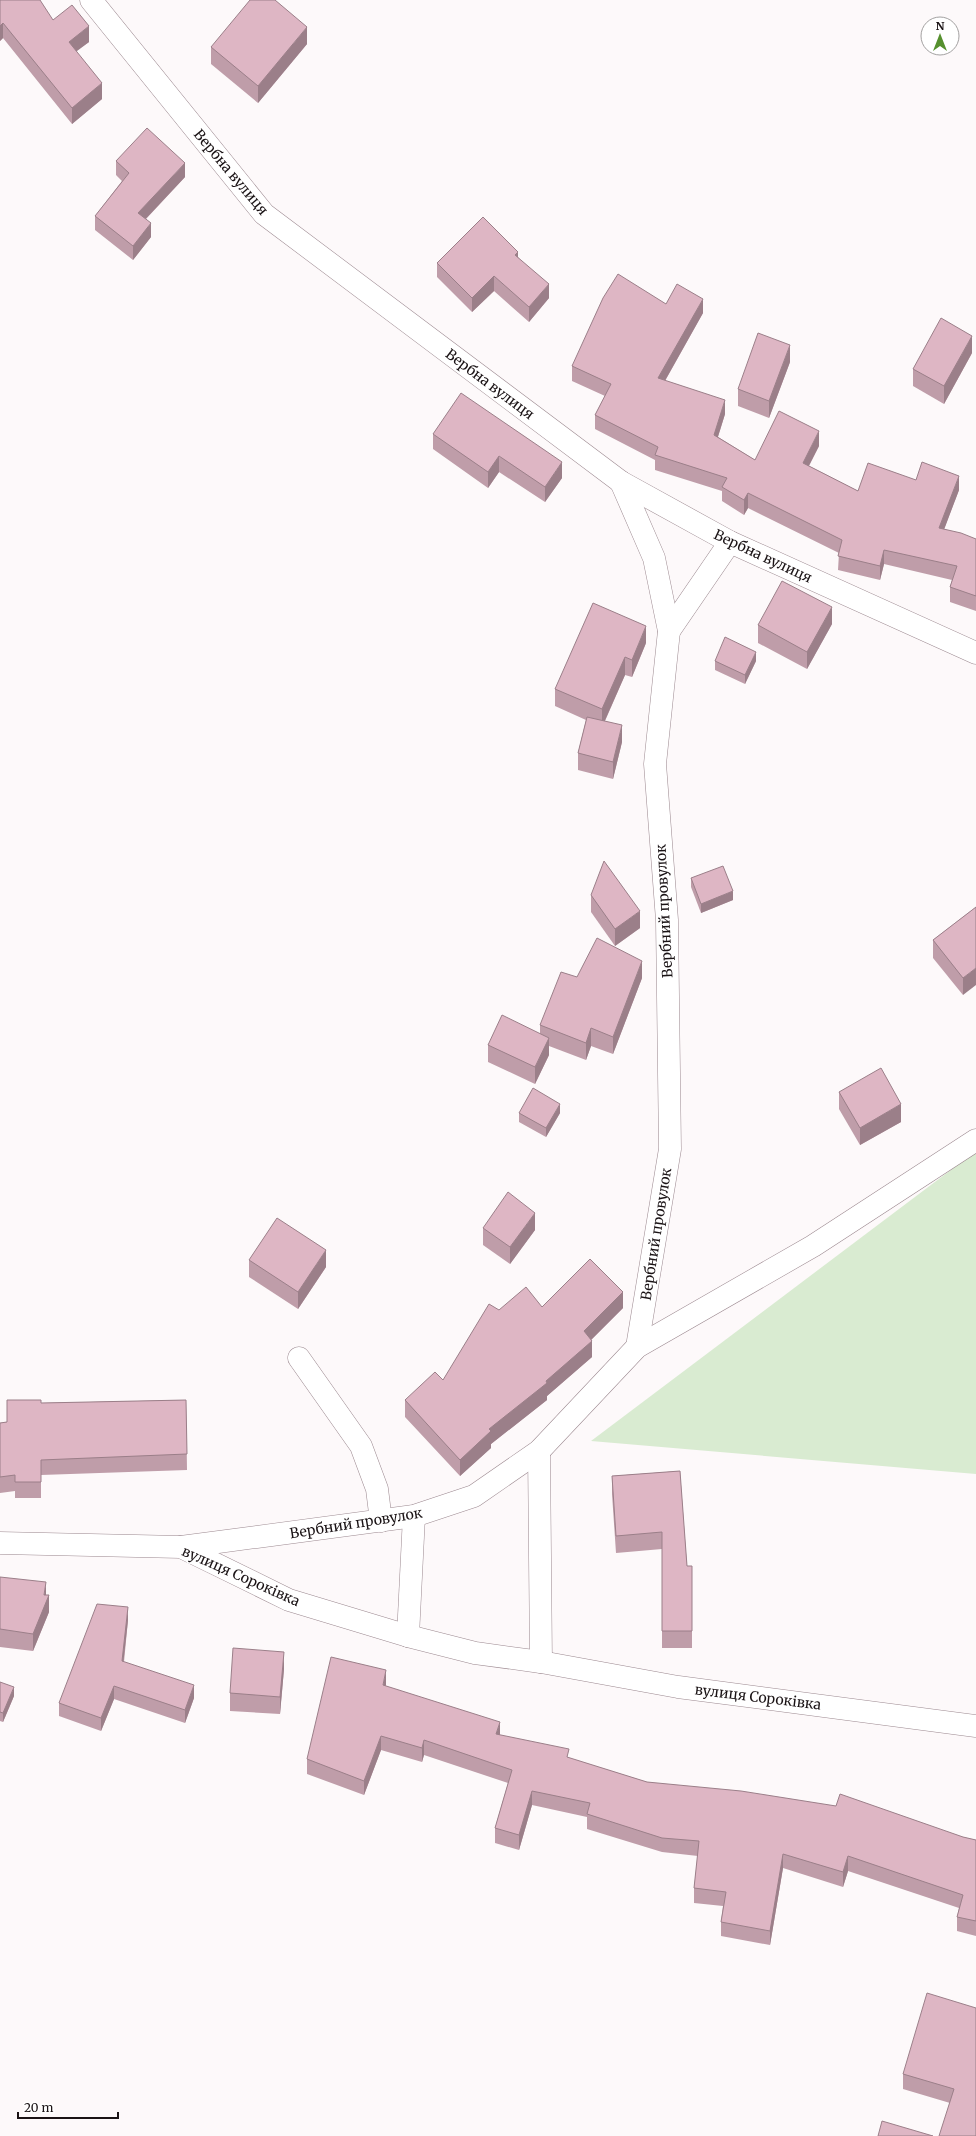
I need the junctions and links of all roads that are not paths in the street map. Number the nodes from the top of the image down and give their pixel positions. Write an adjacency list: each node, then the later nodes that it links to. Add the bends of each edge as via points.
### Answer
1 (90, 0): 2 (street, Вербна вулиця, via 264,214)
2 (621, 482): 3 (street, Вербна вулиця); 4 (street, Вербний провулок, via 654,558)
3 (730, 542): 4 (street); 5 (street, Вербна вулиця)
4 (670, 631): 7 (street, Вербний провулок, via 655,764 667,920 670,1149)
5 (976, 653)
6 (976, 1140): 7 (street, Вербний провулок, via 813,1246)
7 (637, 1347): 9 (street, Вербний провулок)
8 (300, 1358): 11 (street, via 360,1446 377,1489)
9 (538, 1451): 10 (street, Вербний провулок, via 474,1496); 15 (street)
10 (414, 1516): 11 (street, Вербний провулок); 14 (street)
11 (381, 1521): 13 (street, Вербний провулок)
12 (0, 1543): 13 (street, вулиця Сороківка)
13 (181, 1547): 14 (street, вулиця Сороківка, via 289,1600)
14 (408, 1636): 15 (street, вулиця Сороківка, via 475,1652)
15 (541, 1662): 16 (street, вулиця Сороківка, via 678,1687)
16 (976, 1726)

